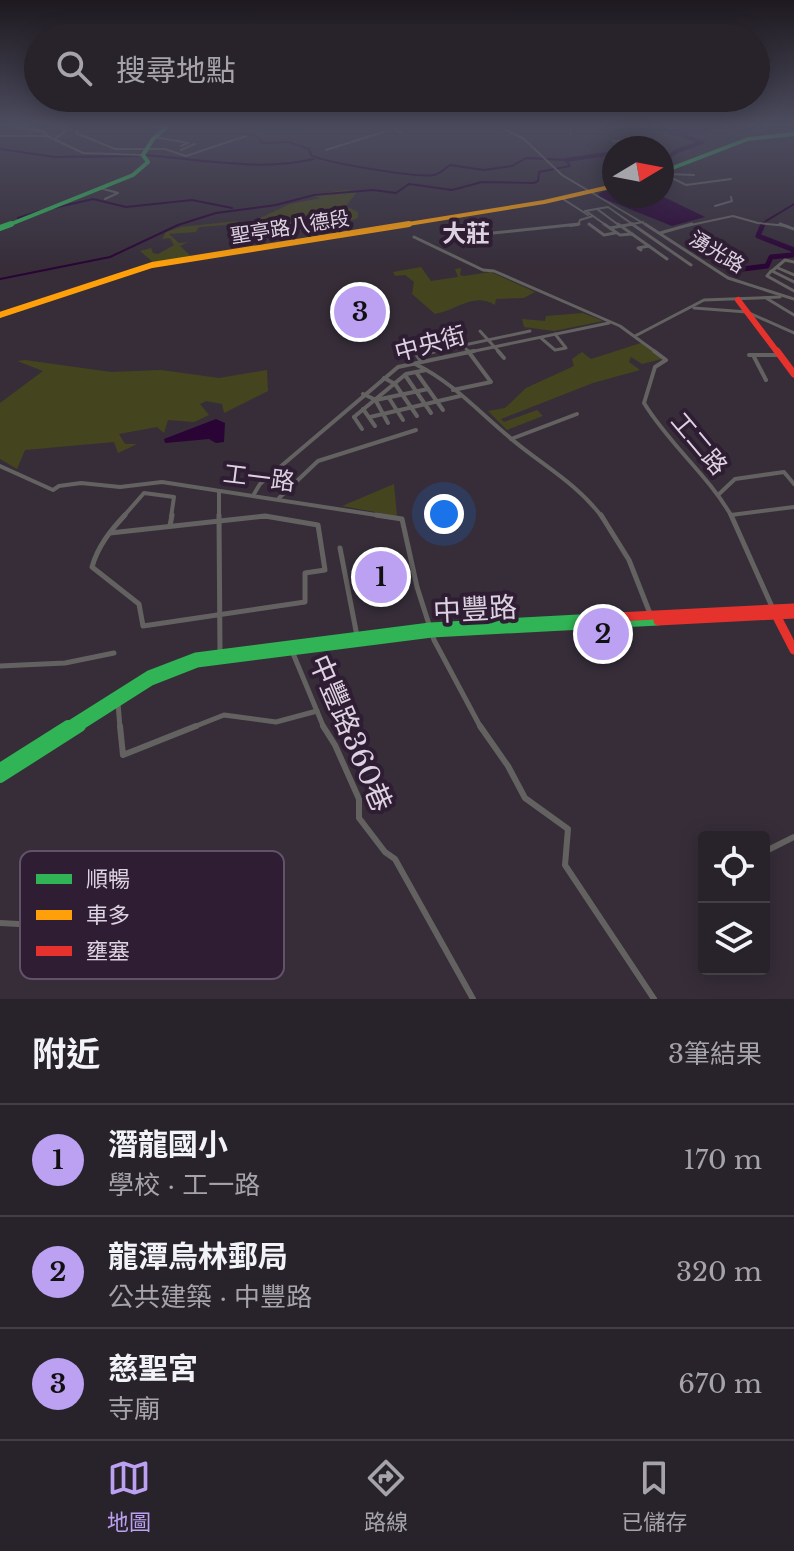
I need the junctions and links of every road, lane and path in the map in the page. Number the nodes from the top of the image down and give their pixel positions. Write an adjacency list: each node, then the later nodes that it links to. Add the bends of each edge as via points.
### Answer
1 (135, 173): 7 (street)
2 (559, 173): 9 (street, 湧光路)
3 (674, 174): 4 (street)
4 (694, 175)
5 (674, 179): 6 (street, via 686,185)
6 (731, 179)
7 (100, 188): 11 (street, via 118,193); 25 (street)
8 (602, 189): 9 (street, 聖亭路八德段)
9 (590, 192): 12 (street, 聖亭路八德段); 13 (street, 湧光路)
10 (731, 197): 20 (street, via 715,206)
11 (105, 199)
12 (563, 199): 18 (street); 49 (street, 聖亭路八德段, via 152,265)
13 (602, 199)
14 (602, 208): 17 (street)
15 (609, 208): 23 (street)
16 (618, 208): 21 (street, 湧光路)
17 (597, 209): 18 (street); 24 (street)
18 (584, 211): 19 (street)
19 (592, 216): 26 (street); 28 (street, via 578,225)
20 (730, 216): 27 (street); 30 (street)
21 (643, 222): 23 (street); 30 (street, 湧光路)
22 (589, 224): 29 (street, via 604,235)
23 (631, 224): 24 (street); 34 (street)
24 (620, 226): 26 (street); 31 (street)
25 (0, 228)
26 (610, 228): 29 (street)
27 (794, 229)
28 (493, 233)
29 (616, 233): 31 (street)
30 (660, 233): 33 (street, 湧光路)
31 (632, 234): 35 (street)
32 (414, 237): 51 (street, 工二路)
33 (670, 239): 34 (street); 44 (street, 湧光路, via 728,278)
34 (657, 241): 35 (street); 39 (street)
35 (647, 245): 36 (street); 37 (street)
36 (641, 250)
37 (667, 259)
38 (794, 262): 40 (street, via 785,260)
39 (691, 265)
40 (774, 269): 41 (street); 42 (street); 43 (street, via 767,276)
41 (794, 275)
42 (794, 282)
43 (794, 295): 44 (street)
44 (783, 297): 45 (street)
45 (766, 298): 46 (street); 50 (street)
46 (738, 300): 47 (street, via 704,300); 48 (street)
47 (691, 308): 48 (street); 56 (street)
48 (747, 312): 54 (street); 66 (street)
49 (0, 315)
50 (794, 315)
51 (611, 322): 55 (street, 中央街); 56 (street, 工二路)
52 (480, 331): 59 (street)
53 (530, 331): 59 (street)
54 (794, 333)
55 (555, 334): 57 (street, 中央街); 57 (street, via 567,347 555,350)
56 (635, 336): 107 (street, 工二路, via 666,360 655,367 644,403)
57 (540, 337): 62 (street, 中央街)
58 (459, 339): 60 (street)
59 (488, 340): 60 (street); 62 (street)
60 (463, 345): 63 (street); 64 (street)
61 (410, 346): 64 (street)
62 (494, 346): 63 (street, 中央街); 65 (street)
63 (469, 351): 67 (street, 中央街); 77 (street, via 491,382)
64 (418, 355): 67 (street)
65 (504, 358)
66 (786, 360): 71 (street); 74 (street, via 751,355)
67 (421, 361): 68 (street, 中央街)
68 (412, 363): 69 (street); 73 (street, 中央街)
69 (428, 370): 70 (street); 77 (street)
70 (416, 372): 72 (street); 76 (street)
71 (794, 374)
72 (405, 375): 75 (street); 78 (street)
73 (384, 378): 75 (street); 79 (street, 中央街)
74 (766, 380)
75 (395, 384): 80 (street); 83 (street)
76 (428, 389): 78 (street); 84 (street)
77 (453, 390): 81 (street)
78 (416, 392): 80 (street); 85 (street)
79 (363, 394): 83 (street); 90 (street, 中央街)
80 (402, 394): 82 (street); 86 (street)
81 (460, 396): 84 (street); 102 (street)
82 (388, 397): 83 (street); 89 (street)
83 (376, 400): 87 (street); 92 (street)
84 (437, 402): 85 (street); 88 (street)
85 (425, 405): 86 (street); 91 (street)
86 (410, 408): 89 (street); 94 (street)
87 (363, 409): 95 (street); 96 (street)
88 (443, 410)
89 (397, 411): 92 (street); 97 (street)
90 (342, 412): 95 (street); 106 (street, 中央街)
91 (431, 413)
92 (383, 414): 96 (street); 98 (street)
93 (577, 414): 102 (street)
94 (417, 416)
95 (354, 417): 100 (street)
96 (370, 417): 99 (street)
97 (403, 420)
98 (388, 423)
99 (375, 426)
100 (362, 429)
101 (416, 430): 108 (street, via 318,461)
102 (511, 439): 118 (street, via 571,482 597,509 637,573)
103 (0, 466): 105 (street, 工一路, via 53,490 81,483 120,487 162,482)
104 (794, 484): 107 (street, via 784,472 732,480)
105 (219, 491): 106 (street, 工一路); 111 (street)
106 (254, 494): 108 (street, 工一路)
107 (718, 495): 110 (street, 工二路)
108 (279, 498): 119 (street, 工一路, via 402,519)
109 (794, 507): 110 (street)
110 (731, 515): 116 (street, 工二路)
111 (219, 522): 112 (street); 117 (street); 117 (street, via 265,516 318,525 325,570 305,573 305,602)
112 (170, 526): 113 (street); 113 (street, via 174,497 144,493)
113 (110, 533): 117 (street, via 92,567 139,604 143,626)
114 (340, 548): 120 (street)
115 (794, 611): 116 (street, 中豐路)
116 (775, 612): 118 (street, 中豐路); 122 (street)
117 (220, 615): 124 (street)
118 (653, 619): 119 (street, 中豐路)
119 (431, 630): 120 (street, 中豐路); 135 (street, via 469,708 521,793 568,829 565,865)
120 (357, 640): 121 (street, 中豐路)
121 (292, 648): 124 (street, 中豐路); 127 (street, 中豐路360巷)
122 (794, 650)
123 (114, 653): 125 (street, via 65,663)
124 (220, 657): 126 (street, 中豐路, via 168,671); 128 (street, 中豐路, via 166,665)
125 (0, 666)
126 (118, 703): 127 (street, via 123,755 224,715 237,713 263,722); 129 (street, 中豐路)
127 (317, 711): 134 (street, 中豐路360巷, via 359,799 359,818 395,859)
128 (0, 769)
129 (0, 777)
130 (794, 837): 131 (street)
131 (770, 849)
132 (0, 923): 133 (street)
133 (20, 924)
134 (473, 999)
135 (654, 999)

